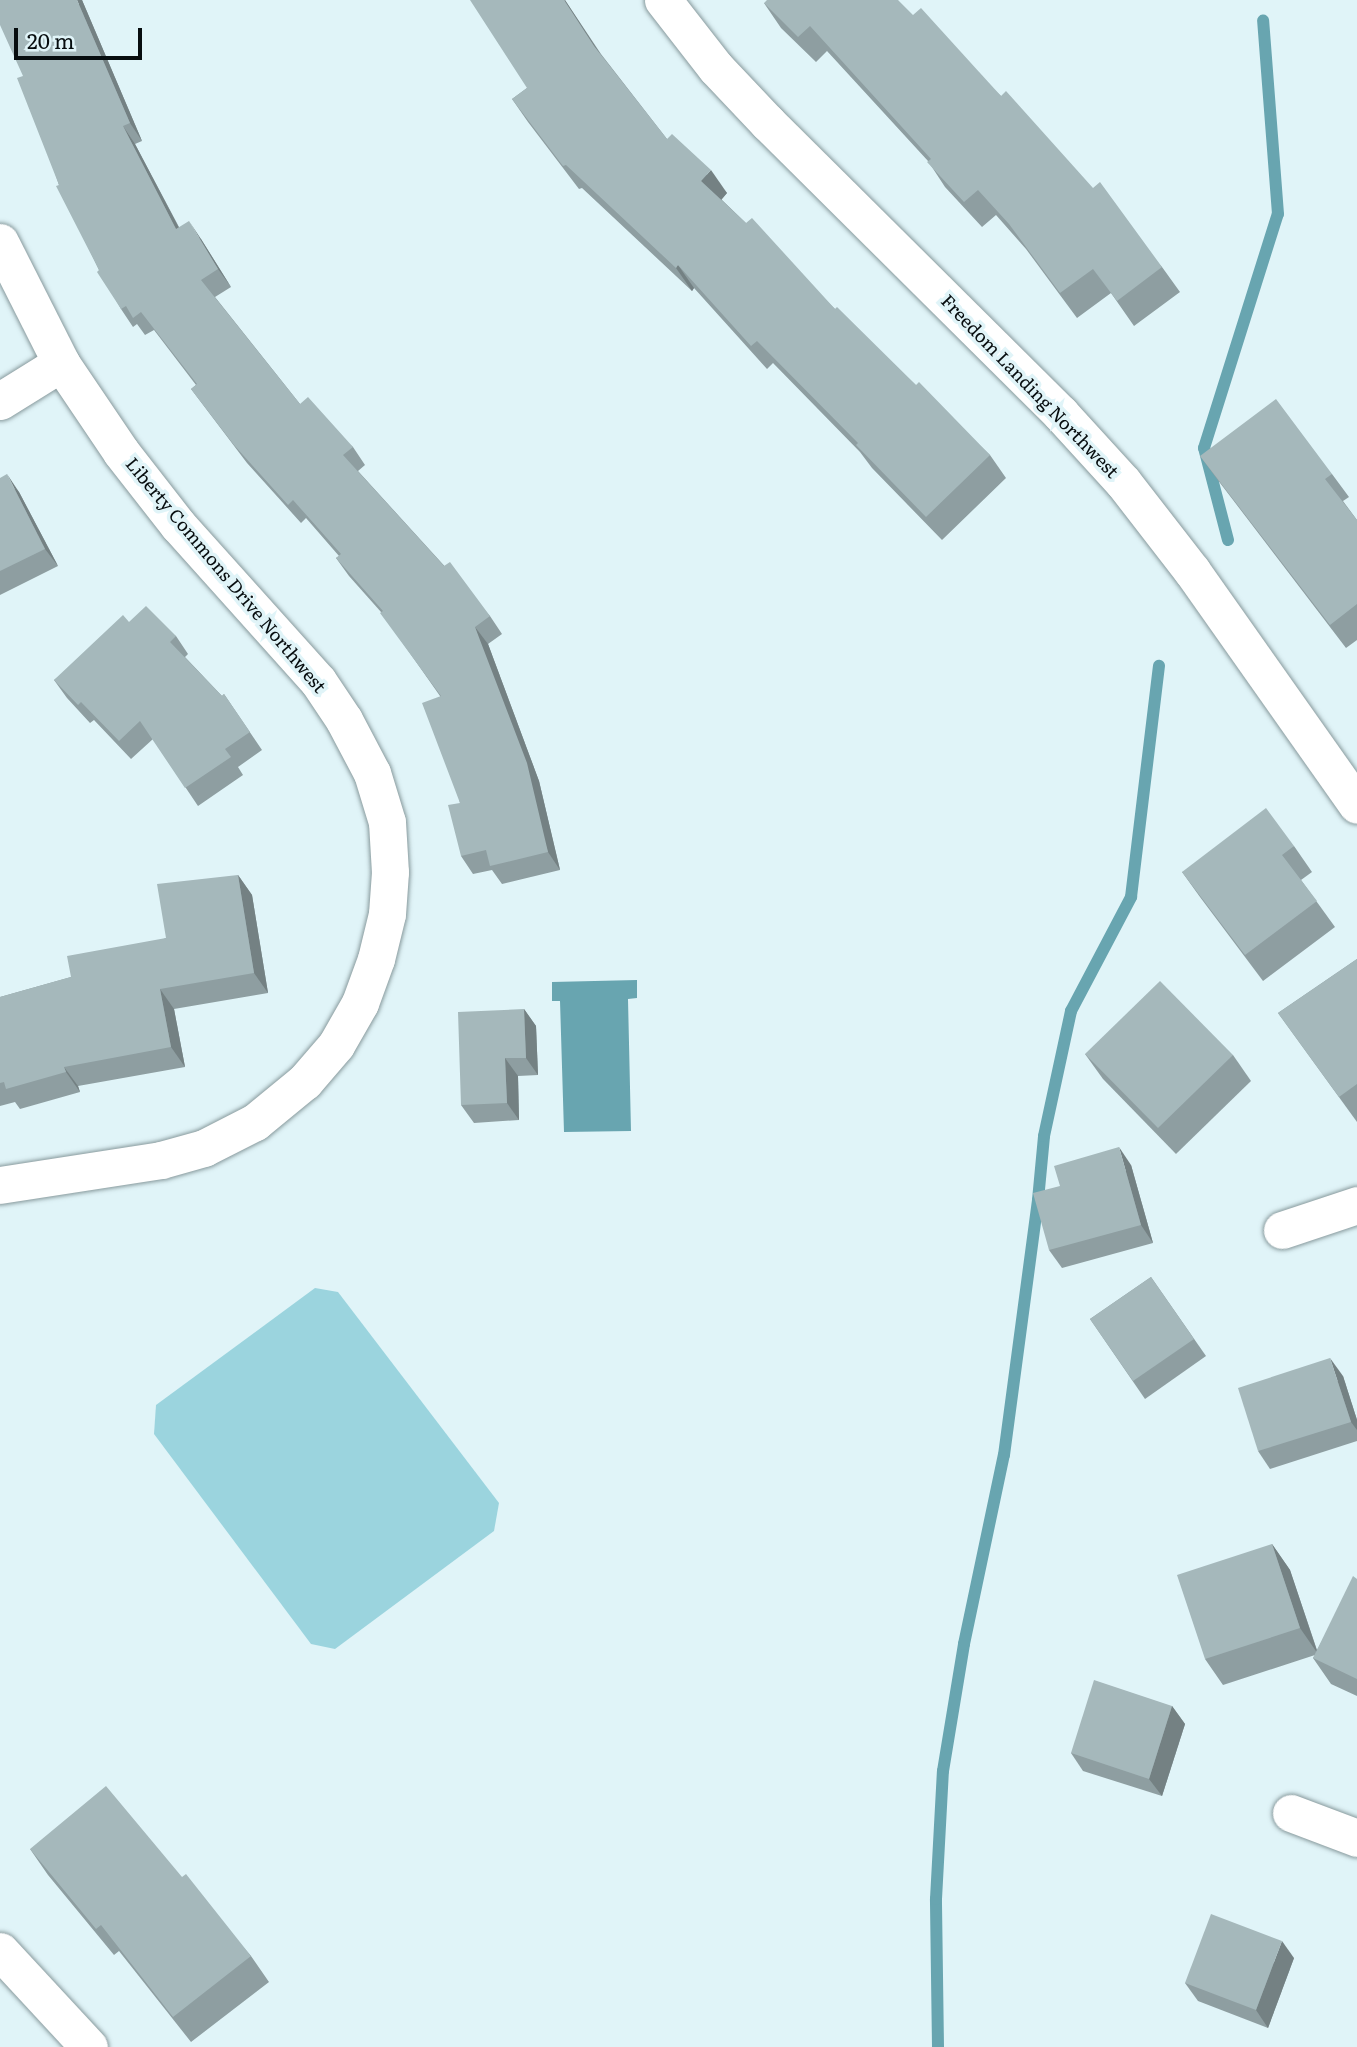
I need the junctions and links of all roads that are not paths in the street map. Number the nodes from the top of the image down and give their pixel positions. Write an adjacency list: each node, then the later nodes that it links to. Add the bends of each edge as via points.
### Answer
1 (663, 0): 5 (street, Freedom Landing Northwest, via 716,68 768,123 1060,413 1123,482 1192,571)
2 (0, 242): 3 (street, Liberty Commons Drive Northwest)
3 (61, 363): 4 (street); 6 (street, Liberty Commons Drive Northwest, via 178,526 318,681 344,720 372,773 387,822 387,914 360,1003 336,1045 304,1081 255,1122 204,1147 161,1160)
4 (0, 401)
5 (1357, 806)
6 (0, 1185)
7 (1357, 1205): 8 (street)
8 (1282, 1230)
9 (1291, 1813): 10 (street)
10 (1357, 1838)
11 (0, 1951): 12 (street)
12 (89, 2047)

